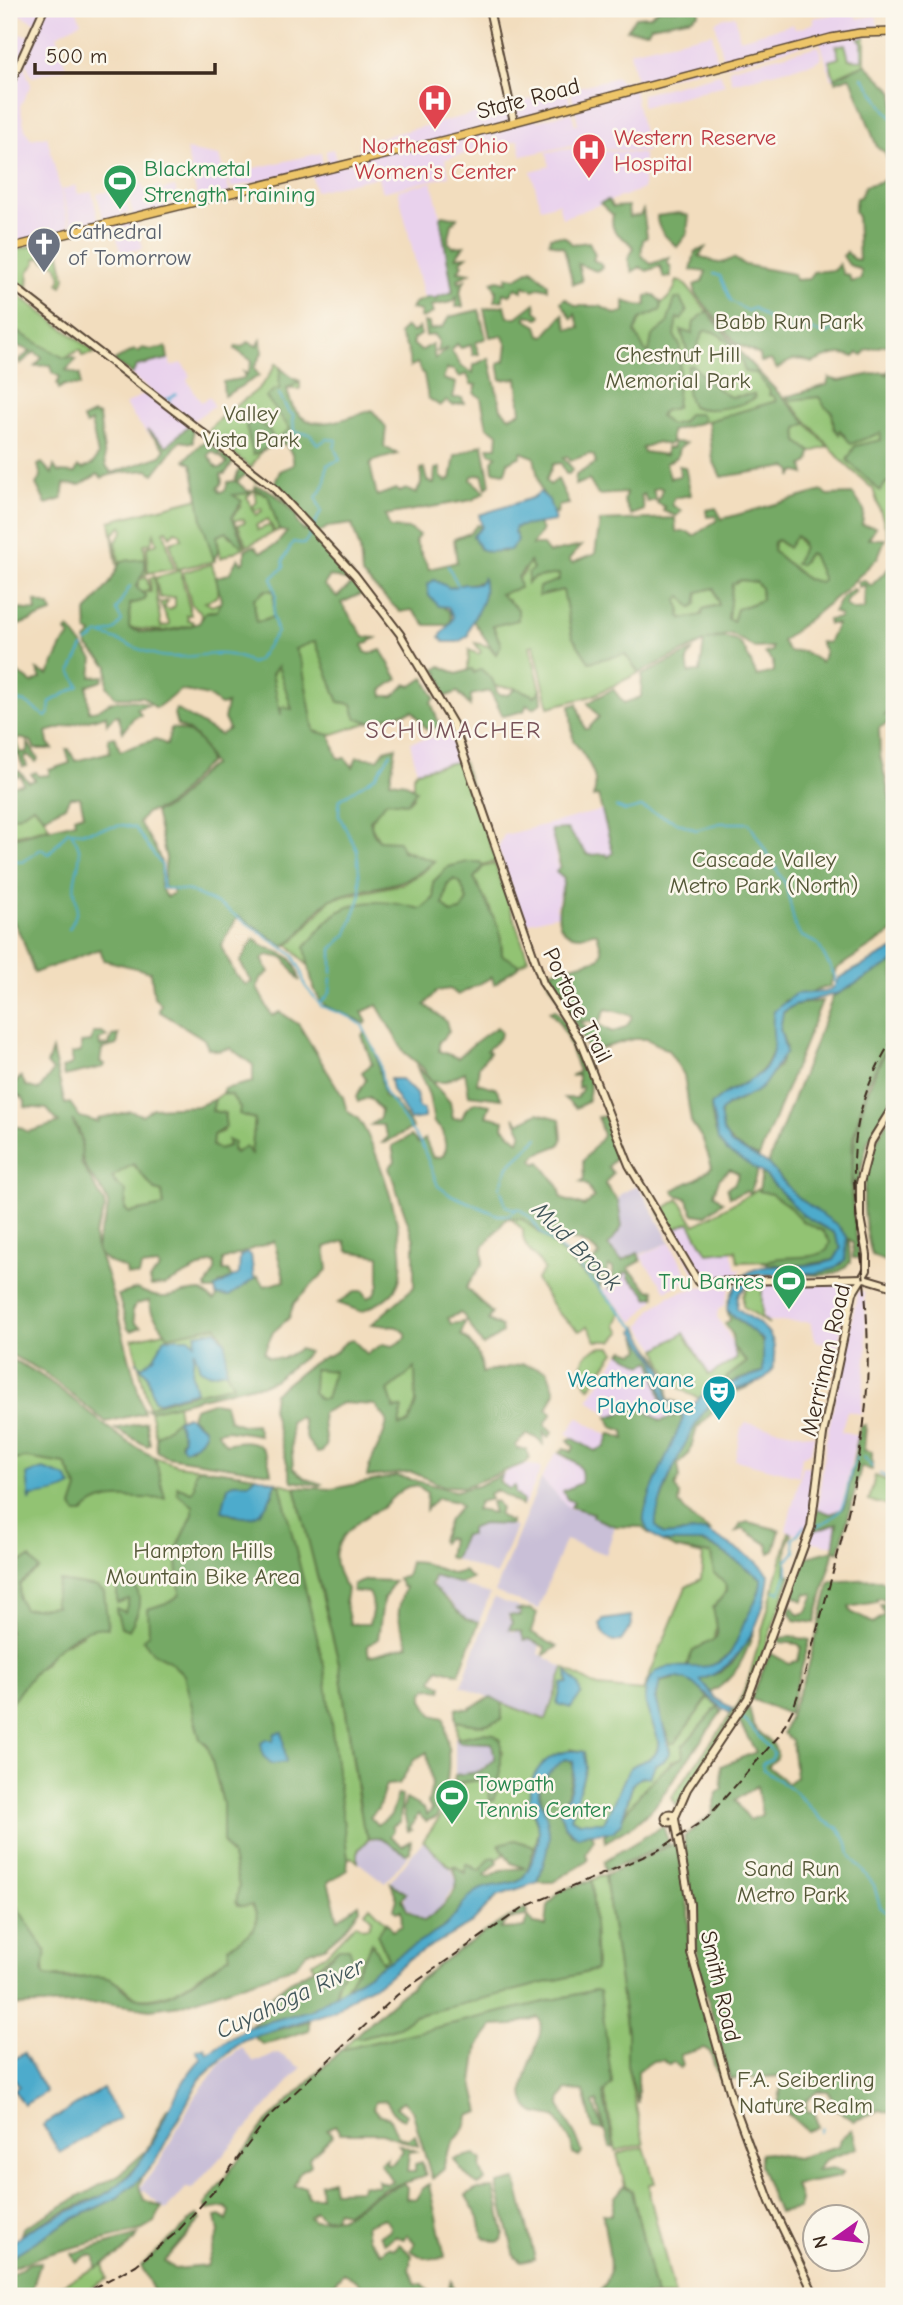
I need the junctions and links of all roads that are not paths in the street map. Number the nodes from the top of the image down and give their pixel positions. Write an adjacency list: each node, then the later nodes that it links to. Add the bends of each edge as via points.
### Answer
1 (44, 9): 4 (main road)
2 (487, 9): 5 (main road)
3 (894, 32): 5 (main road, State Road, via 831,38)
4 (9, 86)
5 (514, 122): 6 (main road, State Road)
6 (9, 248)
7 (9, 283): 9 (main road, Portage Trail, via 268,483 363,583 400,634 455,730 540,977 579,1039 622,1151)
8 (894, 1105): 10 (main road, Merriman Road, via 873,1136 860,1184)
9 (687, 1266): 14 (main road); 14 (main road, Portage Trail, via 698,1282)
10 (867, 1268): 11 (main road, Merriman Road); 13 (main road)
11 (862, 1278): 12 (main road); 13 (main road); 16 (main road, Merriman Road)
12 (842, 1279): 14 (main road); 16 (main road, via 851,1284)
13 (872, 1279): 15 (main road)
14 (710, 1282)
15 (894, 1287)
16 (853, 1293): 17 (main road, Merriman Road, via 824,1433 814,1516 744,1707)
17 (672, 1818): 18 (main road, Smith Road, via 690,1899 691,1953 733,2102 770,2202)
18 (815, 2296)

